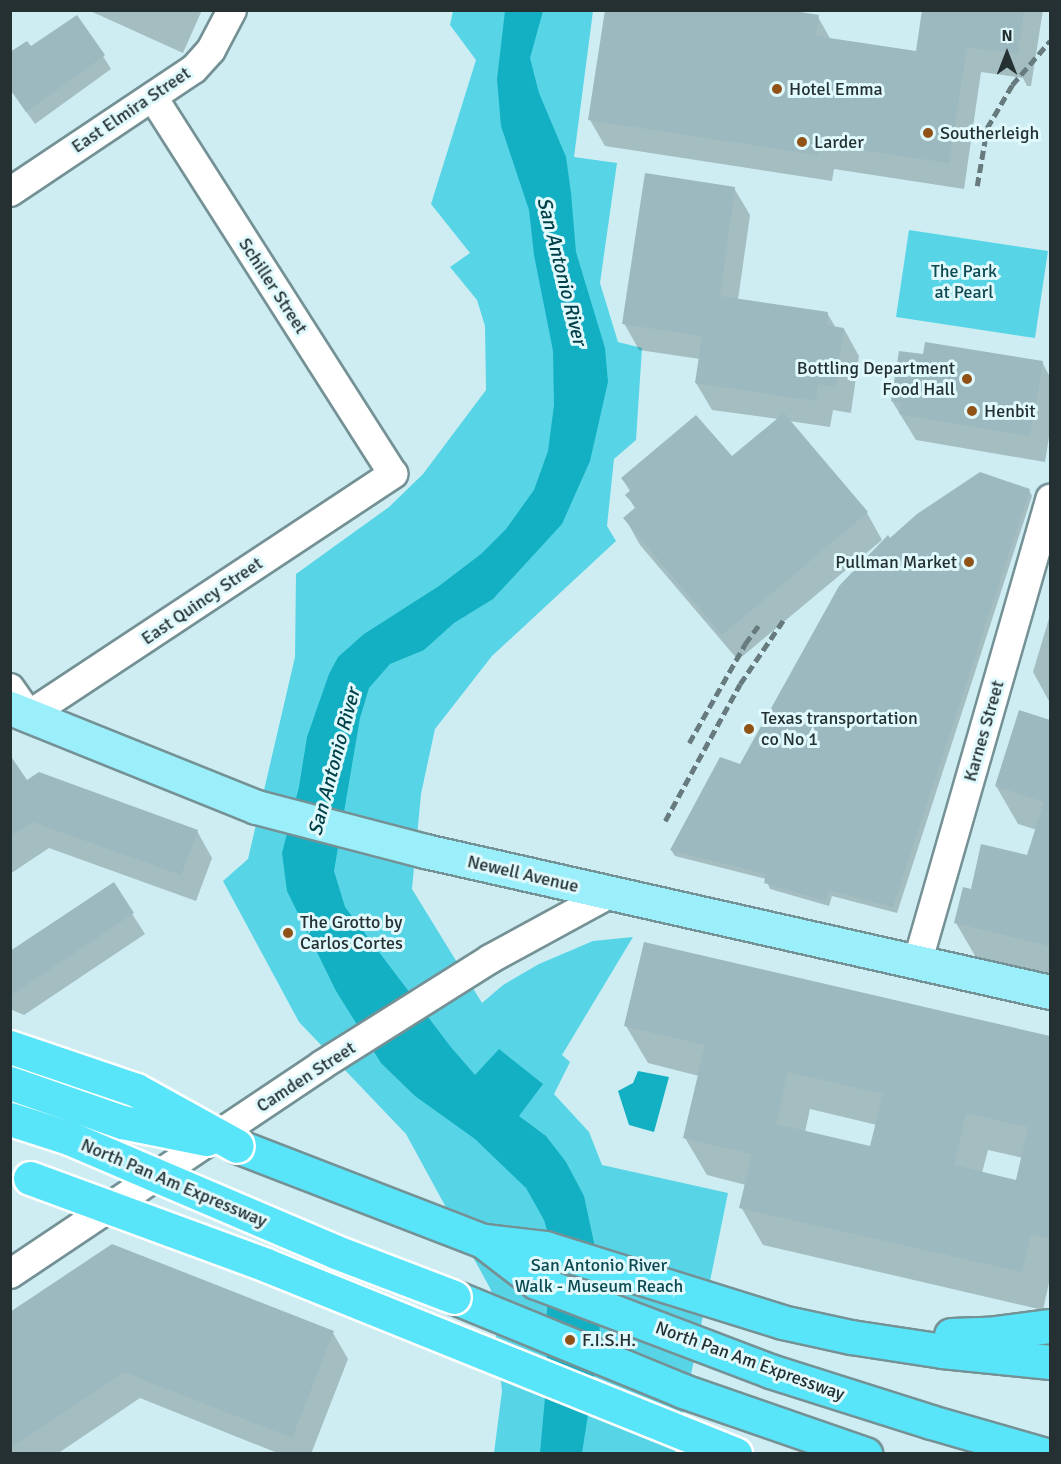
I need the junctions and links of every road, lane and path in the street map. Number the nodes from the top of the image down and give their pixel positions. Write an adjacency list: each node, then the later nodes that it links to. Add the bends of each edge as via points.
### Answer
1 (232, 10): 2 (street, East Elmira Street, via 212,50 194,69)
2 (153, 97): 3 (street, East Elmira Street); 4 (street, Schiller Street)
3 (10, 192)
4 (393, 474): 7 (street, East Quincy Street)
5 (1050, 499): 9 (street, Karnes Street)
6 (10, 688): 7 (street)
7 (17, 717): 8 (main road, Newell Avenue, via 256,807 425,852)
8 (609, 894): 9 (main road, Newell Avenue); 19 (street, Camden Street, via 490,959 322,1065)
9 (916, 963): 10 (main road, Newell Avenue)
10 (1050, 992)
11 (10, 1047): 15 (highway, North Pan Am Expressway, bridge, via 136,1090)
12 (10, 1083): 15 (highway, North Pan Am Expressway, bridge, via 122,1122)
13 (10, 1119): 18 (highway, North Pan Am Expressway, bridge, via 69,1138)
14 (10, 1141): 18 (highway, North Pan Am Expressway, bridge)
15 (237, 1146): 17 (highway, North Pan Am Expressway)
16 (20, 1175): 23 (highway, bridge); 24 (highway, bridge, via 266,1265)
17 (483, 1241): 20 (highway, via 545,1248); 26 (highway, North Pan Am Expressway, via 536,1282 759,1367)
18 (336, 1252): 25 (highway, North Pan Am Expressway, bridge, via 683,1391)
19 (10, 1274)
20 (729, 1305): 21 (highway, via 941,1335); 22 (highway, via 851,1337)
21 (1050, 1326)
22 (1050, 1362)
23 (695, 1454)
24 (735, 1454)
25 (865, 1454)
26 (1042, 1454)

